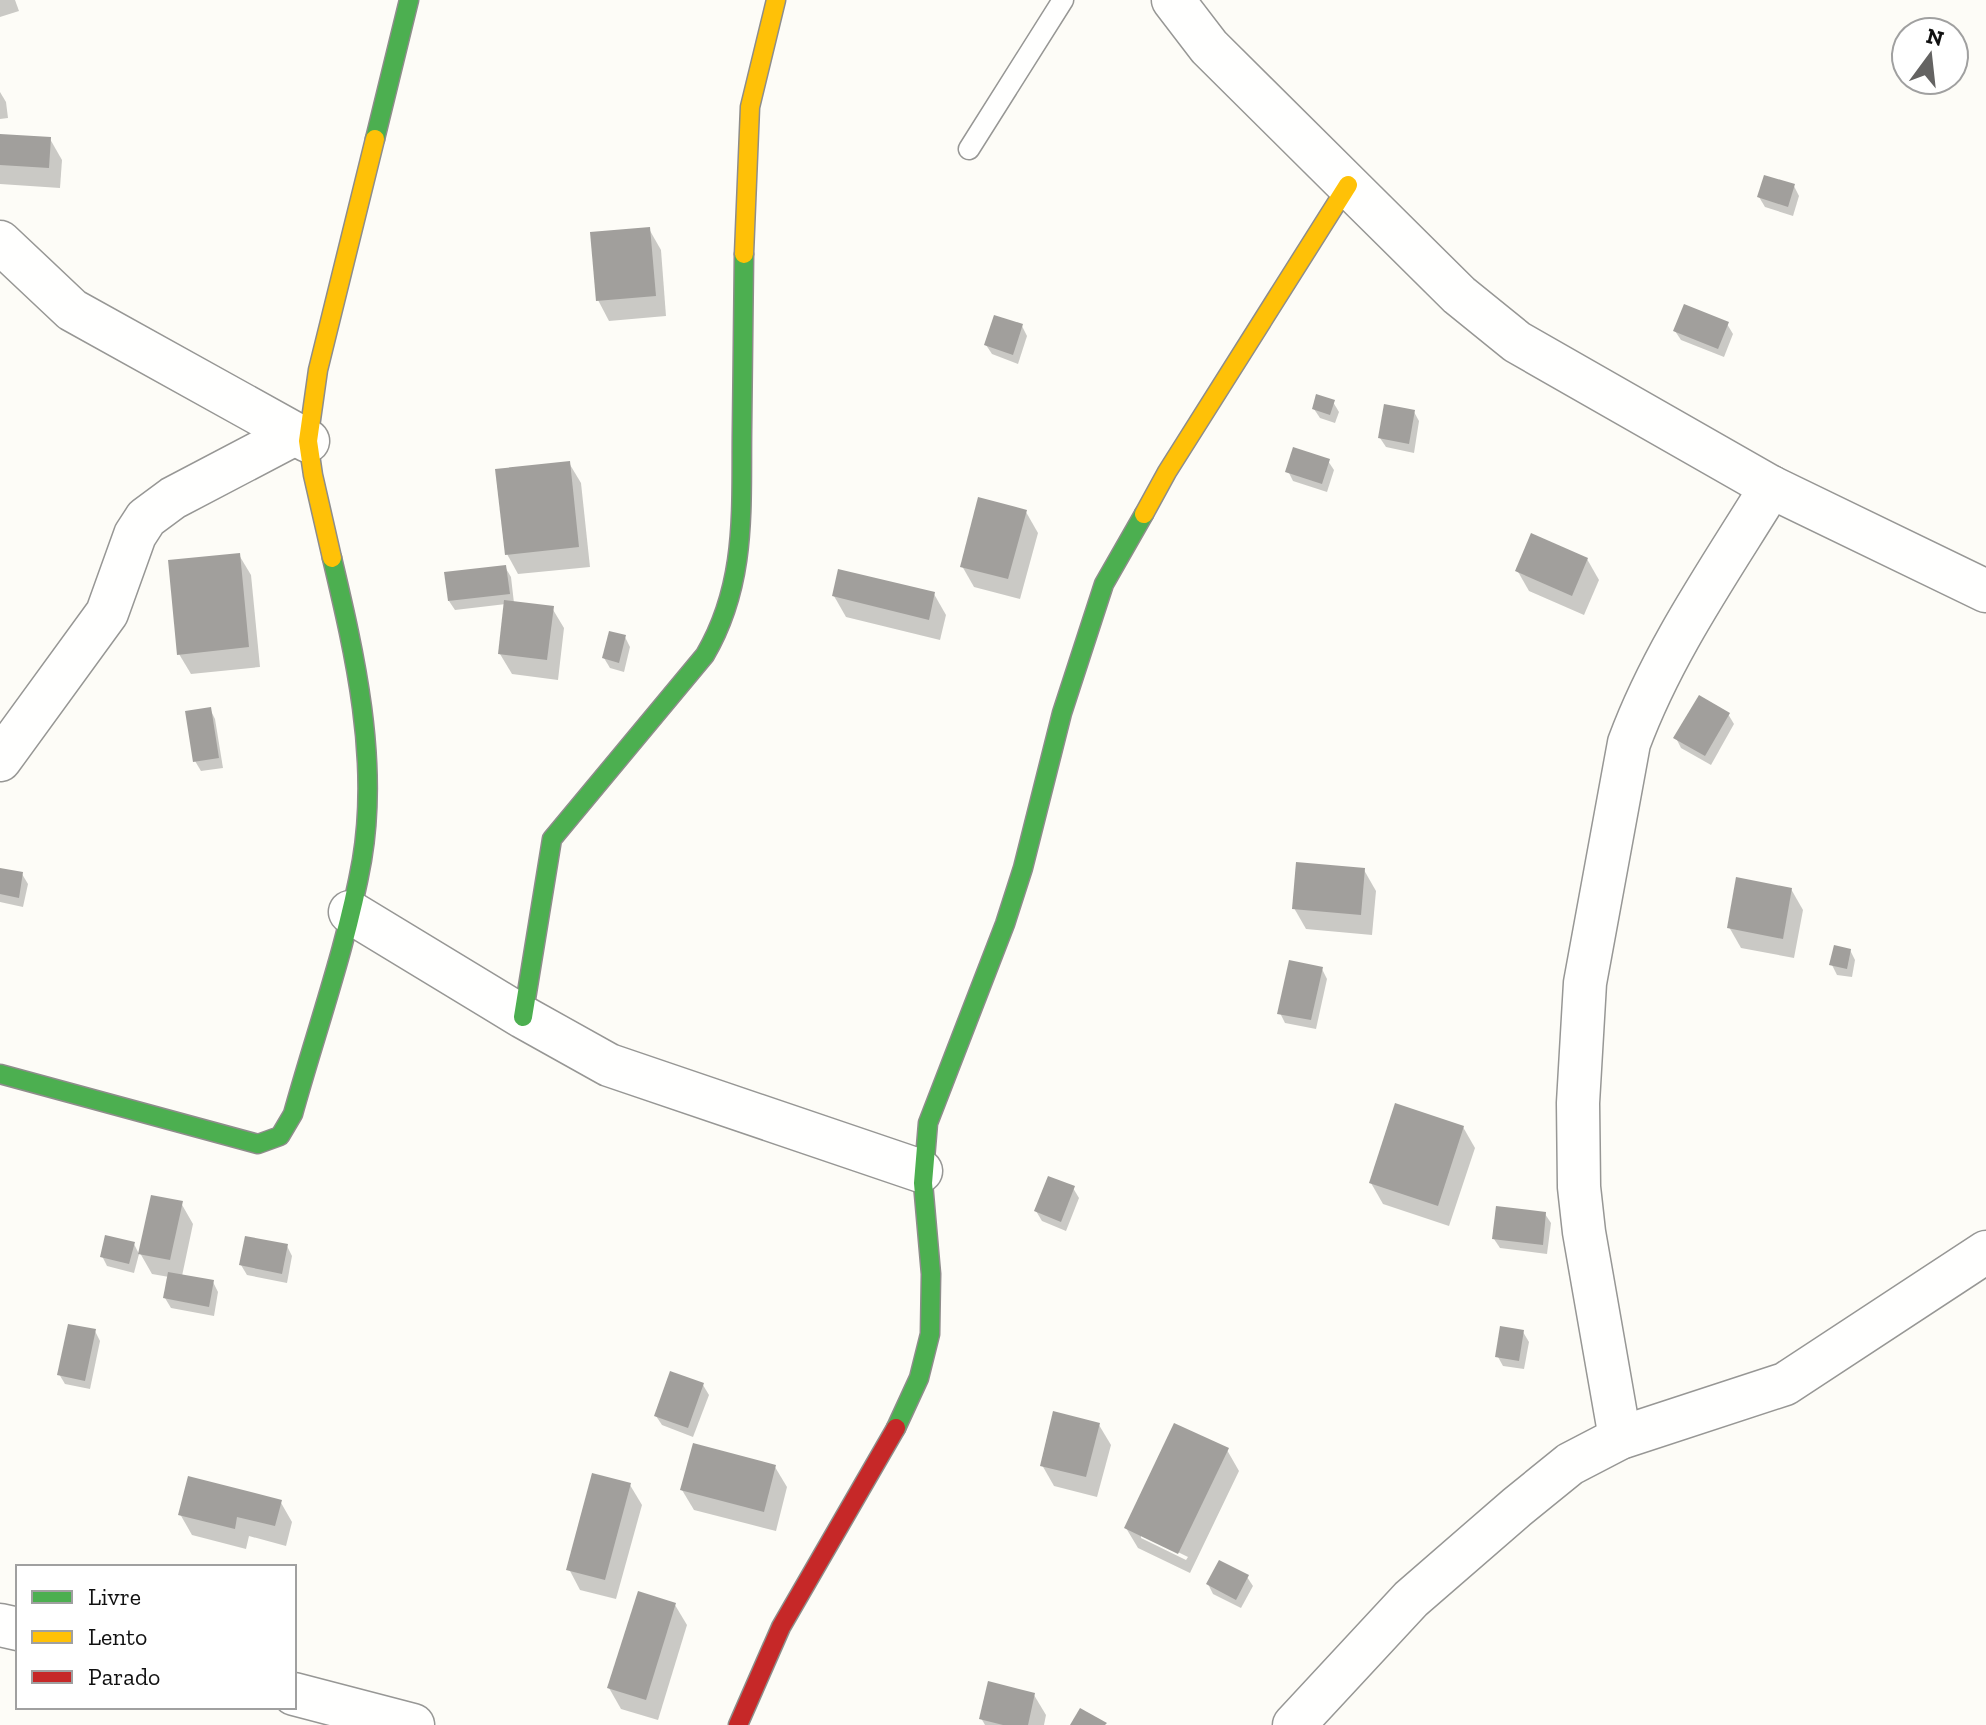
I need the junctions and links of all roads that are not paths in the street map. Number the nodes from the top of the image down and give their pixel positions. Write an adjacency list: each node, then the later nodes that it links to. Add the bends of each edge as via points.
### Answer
1 (409, 0): 8 (street)
2 (776, 0): 13 (street, via 750,107 741,546 733,597 705,655 552,839)
3 (1063, 0): 5 (lane)
4 (1173, 0): 6 (street, via 1209,47)
5 (969, 149)
6 (1348, 185): 9 (street, via 1459,295 1517,342); 15 (street, via 1167,472 1104,584 1062,713 1005,924 928,1123)
7 (0, 242): 8 (street, via 72,310)
8 (302, 437): 11 (street, via 173,498 146,518 107,613); 12 (street, via 358,669 367,786 362,858)
9 (1771, 487): 10 (street); 17 (street, via 1660,669 1629,743 1585,983 1579,1187)
10 (1986, 591)
11 (0, 760)
12 (350, 912): 13 (street); 14 (street, via 293,1114 280,1136 258,1144)
13 (523, 1017): 15 (street, via 609,1065)
14 (0, 1074)
15 (921, 1171): 20 (street, via 933,1297 924,1365 903,1415 774,1641)
16 (1986, 1252): 17 (street, via 1785,1384)
17 (1620, 1438): 21 (street, via 1570,1464 1423,1589)
18 (296, 1695): 19 (street)
19 (413, 1725)
20 (738, 1725)
21 (1294, 1725)

